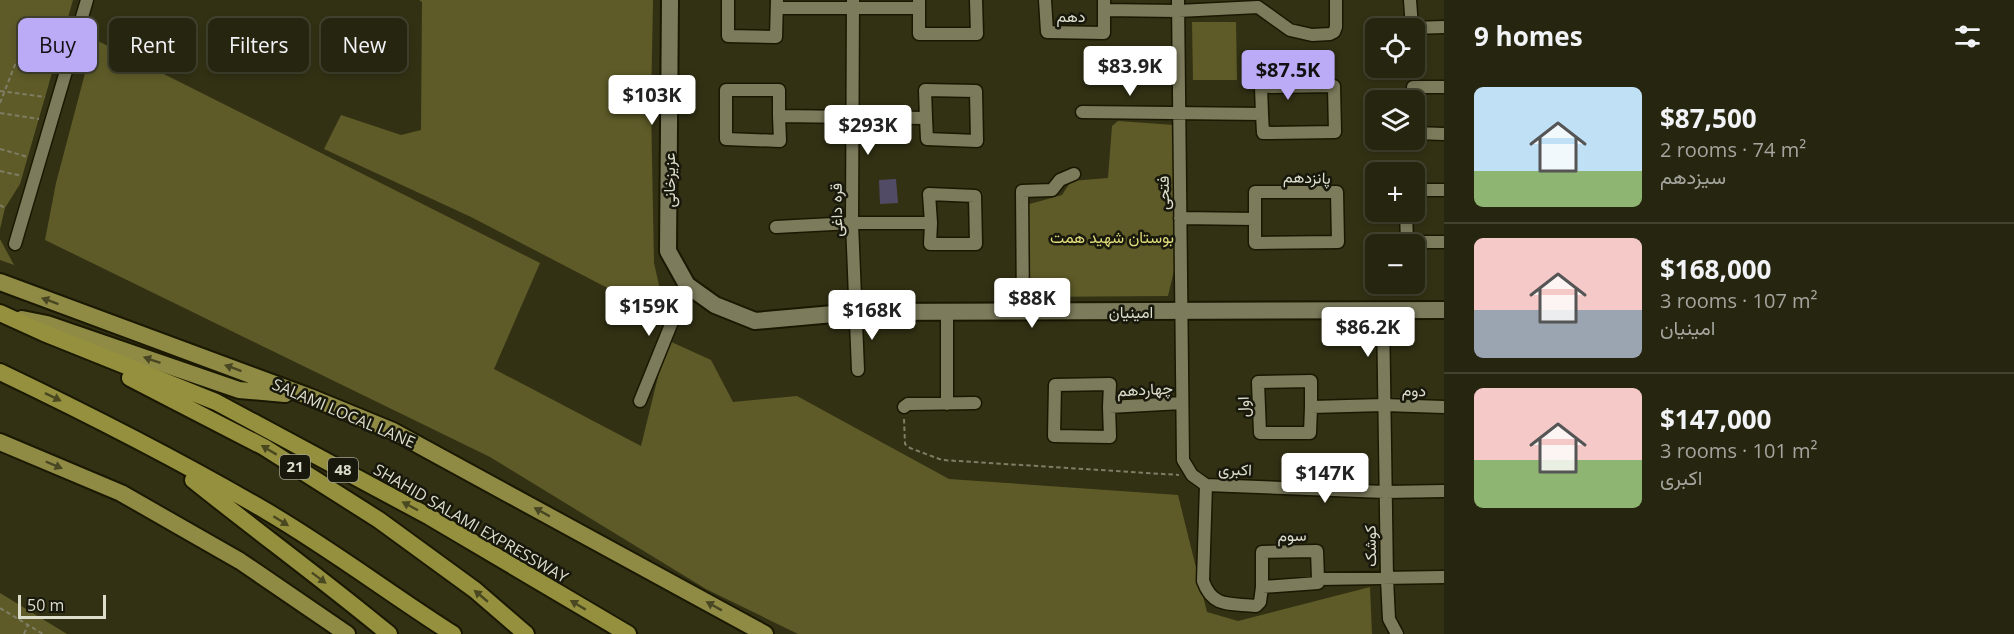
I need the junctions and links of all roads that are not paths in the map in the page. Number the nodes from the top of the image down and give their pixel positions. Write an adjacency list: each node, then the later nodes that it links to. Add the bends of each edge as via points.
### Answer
1 (87, 0): 34 (street)
2 (670, 0): 35 (main road, عزیزخانی)
3 (728, 0): 8 (street, via 728,36 777,37)
4 (976, 0): 10 (street, via 976,34 919,34)
5 (1045, 0): 11 (street, دهم, via 1047,32 1104,33)
6 (1336, 0): 12 (street, دهم, via 1334,32 1312,35 1281,26 1258,7)
7 (1410, 0): 13 (street, via 1412,28)
8 (777, 4): 9 (street)
9 (853, 4): 10 (street); 20 (street, قره داغی)
10 (919, 4)
11 (1104, 5): 12 (street, دهم)
12 (1178, 5): 17 (street, فتحی)
13 (1444, 27)
14 (1444, 87): 15 (street)
15 (1413, 90)
16 (1082, 112): 17 (street)
17 (1179, 112): 18 (street); 27 (street, فتحی)
18 (1262, 114): 18 (street, via 1261,87 1334,86 1335,132 1263,133)
19 (779, 116): 19 (street, via 780,141 726,139 726,90 779,90); 20 (street)
20 (853, 117): 21 (street); 30 (street, قره داغی)
21 (926, 118): 21 (street, via 925,90 976,91 977,141 927,139)
22 (1425, 133): 23 (street)
23 (1444, 134)
24 (1074, 174): 42 (street, via 1060,180 1052,190 1022,191)
25 (1425, 190): 26 (street)
26 (1444, 190)
27 (1180, 218): 28 (street); 43 (street, فتحی)
28 (1255, 219): 28 (street, پانزدهم, via 1255,192 1337,192 1338,242 1255,243)
29 (1406, 222): 33 (street, via 1407,242)
30 (852, 223): 31 (street); 32 (street); 40 (street, قره داغی)
31 (930, 223): 31 (street, via 929,194 975,196 976,244 930,244)
32 (776, 227)
33 (1444, 242)
34 (15, 244)
35 (668, 251): 37 (main road, امینیان)
36 (0, 282): 48 (main road, SALAMI LOCAL LANE, one-way to 36)
37 (687, 285): 40 (main road, امینیان, via 714,305 755,321); 49 (street)
38 (1444, 310): 39 (main road, امینیان)
39 (1383, 311): 43 (main road, امینیان); 53 (street, کوشک)
40 (856, 312): 41 (main road, امینیان); 46 (street, قره داغی)
41 (947, 312): 42 (main road, امینیان); 52 (street)
42 (1023, 312): 43 (main road, امینیان)
43 (1181, 312): 51 (street, فتحی)
44 (4, 314): 45 (highway, SHAHID SALAMI EXPRESSWAY / 48); 48 (main road, one-way to 44, via 239,390 47,324)
45 (44, 333): 70 (highway, 21, one-way to 45, via 475,590 379,520 264,447); 71 (highway, SHAHID SALAMI EXPRESSWAY / 48, one-way to 45, via 430,517 216,402)
46 (858, 370)
47 (0, 372): 59 (highway, one-way to 59)
48 (310, 397): 72 (main road, SALAMI LOCAL LANE, one-way to 48, via 393,431)
49 (640, 400)
50 (975, 403): 52 (street)
51 (1182, 403): 55 (street, چهاردهم); 60 (street, فتحی, via 1182,460 1192,476)
52 (947, 404): 54 (street)
53 (1384, 405): 56 (street); 57 (street, دوم); 62 (street, کوشک)
54 (904, 407)
55 (1109, 407): 55 (street, چهاردهم, via 1110,384 1055,385 1054,436 1110,437)
56 (1311, 407): 56 (street, اول, via 1310,433 1260,433 1258,382 1311,381)
57 (1444, 407)
58 (1, 442): 67 (main road, one-way to 67, via 121,493 240,561)
59 (157, 451): 68 (highway, one-way to 68); 69 (highway, one-way to 69, via 267,512)
60 (1206, 485): 62 (street, اکبری); 66 (street, via 1203,581 1210,595 1217,602 1256,606)
61 (1444, 491): 62 (street, اکبری)
62 (1385, 492): 65 (street, کوشک)
63 (1444, 577): 65 (street)
64 (1318, 579): 65 (street); 66 (street, via 1318,583); 66 (street, سوم, via 1317,551 1262,552)
65 (1387, 579): 73 (street, کوشک, via 1389,619)
66 (1262, 587)
67 (347, 634)
68 (389, 634)
69 (453, 634)
70 (526, 634)
71 (628, 634)
72 (765, 634)
73 (1397, 634)

